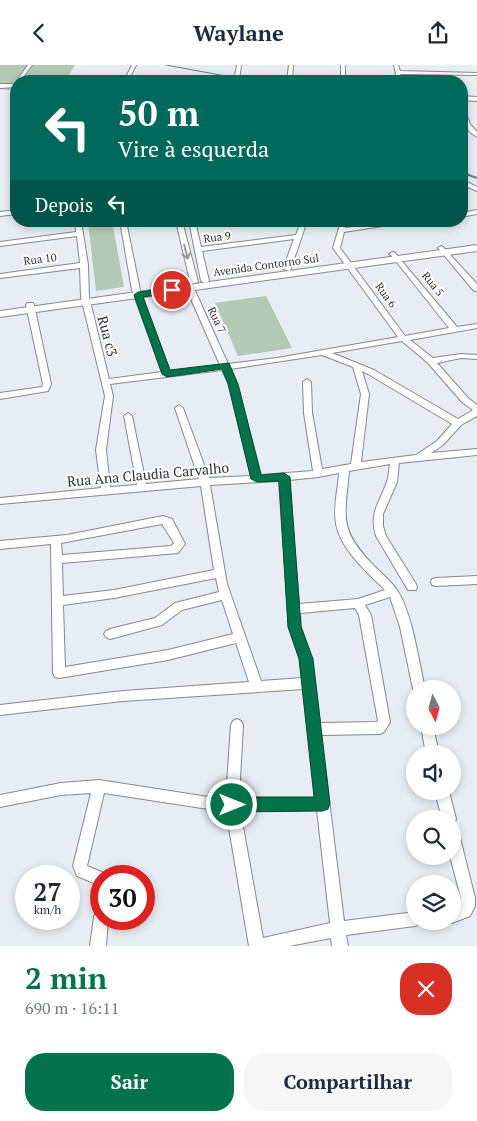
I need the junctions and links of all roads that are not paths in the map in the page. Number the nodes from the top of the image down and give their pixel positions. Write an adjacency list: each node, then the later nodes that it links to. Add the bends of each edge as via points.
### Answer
1 (396, 65): 3 (street)
2 (448, 65): 4 (street)
3 (397, 72): 4 (street); 6 (street)
4 (450, 73): 5 (street)
5 (477, 73)
6 (400, 75)
7 (468, 120): 8 (street)
8 (475, 132)
9 (469, 185): 10 (street)
10 (477, 189)
11 (79, 227): 19 (street)
12 (124, 227): 34 (street)
13 (180, 227): 32 (street, Rua 7, one-way to 32)
14 (194, 227): 24 (street)
15 (301, 227): 20 (street)
16 (342, 227): 18 (street)
17 (369, 227): 18 (street)
18 (340, 231): 27 (street, Rua 6, via 336,248)
19 (80, 234): 22 (street); 28 (street)
20 (297, 237): 24 (street, Rua 9); 29 (street)
21 (477, 243): 25 (street, Avenida Contorno Sul)
22 (0, 244)
23 (477, 248): 25 (street, Avenida Contorno Sul)
24 (199, 249): 31 (street)
25 (443, 250): 26 (street, Avenida Contorno Sul); 33 (street)
26 (396, 257): 27 (street, Avenida Contorno Sul); 40 (street, Rua 5)
27 (349, 263): 29 (street, Avenida Contorno Sul); 32 (street, Avenida Contorno Sul); 41 (street, Rua 6)
28 (84, 265): 30 (street, Rua 10); 35 (street)
29 (287, 269): 31 (street, Avenida Contorno Sul)
30 (0, 275)
31 (205, 281): 32 (street, Avenida Contorno Sul)
32 (190, 284): 34 (street, Avenida Contorno Sul); 45 (street, Rua 7)
33 (477, 289)
34 (137, 293): 35 (street, Avenida Contorno Sul); 47 (street)
35 (86, 300): 36 (street, Avenida Contorno Sul); 48 (street, Rua c3)
36 (31, 307): 37 (street, Avenida Contorno Sul); 38 (street, Avenida Contorno Sul); 50 (street, via 46,389)
37 (0, 309)
38 (0, 314)
39 (477, 326): 40 (street)
40 (454, 329): 41 (street)
41 (402, 337): 42 (street); 44 (street, Rua 6)
42 (324, 352): 45 (street); 46 (street)
43 (477, 357): 44 (street)
44 (431, 361): 52 (street, Rua 6)
45 (226, 365): 47 (street); 62 (street, Rua 7)
46 (356, 365): 54 (street); 58 (street, via 365,394)
47 (167, 374): 48 (street)
48 (107, 382): 65 (street, Rua c3, via 109,403 101,450)
49 (307, 382): 60 (street, via 308,413)
50 (0, 396)
51 (179, 408): 63 (street)
52 (477, 411): 54 (street)
53 (128, 416): 64 (street)
54 (458, 423): 56 (street, via 440,443)
55 (477, 452): 56 (street, Rua Ana Claudia Carvalho)
56 (417, 458): 57 (street, Rua Ana Claudia Carvalho)
57 (395, 460): 58 (street, Rua Ana Claudia Carvalho); 73 (street, via 392,482 378,514 378,526)
58 (356, 466): 59 (street, Rua Ana Claudia Carvalho)
59 (344, 469): 60 (street, Rua Ana Claudia Carvalho); 74 (street, via 343,532 356,552)
60 (318, 474): 61 (street, Rua Ana Claudia Carvalho)
61 (284, 477): 62 (street, Rua Ana Claudia Carvalho); 78 (street)
62 (257, 479): 63 (street, Rua Ana Claudia Carvalho)
63 (205, 482): 64 (street, Rua Ana Claudia Carvalho); 70 (street)
64 (142, 488): 65 (street, Rua Ana Claudia Carvalho)
65 (106, 491): 66 (street, Rua Ana Claudia Carvalho)
66 (0, 501)
67 (56, 540): 68 (street); 69 (street); 69 (street, via 163,519 180,544 174,550)
68 (0, 545)
69 (56, 559): 76 (street)
70 (220, 573): 75 (street); 76 (street)
71 (477, 580): 72 (street)
72 (436, 582)
73 (412, 587)
74 (393, 592): 77 (street); 81 (street, via 406,629)
75 (226, 595): 79 (street, via 179,606 158,621); 80 (street)
76 (57, 601): 80 (street, via 59,673 168,655)
77 (358, 603): 78 (street); 86 (street, via 365,615 383,725 374,729)
78 (294, 609): 82 (street, via 295,627 306,659)
79 (110, 634)
80 (240, 637): 83 (street)
81 (417, 680)
82 (309, 683): 83 (street); 86 (street)
83 (257, 687): 84 (street)
84 (0, 710)
85 (237, 725): 90 (street)
86 (314, 729): 89 (street)
87 (99, 786): 88 (street, via 61,789); 90 (street); 92 (street, via 80,867)
88 (0, 801)
89 (323, 804): 90 (street); 95 (street)
90 (232, 805): 98 (street)
91 (460, 865): 93 (street, via 468,899 468,907)
92 (90, 874)
93 (461, 913)
94 (406, 920): 95 (street)
95 (337, 929): 98 (street); 99 (street)
96 (100, 930): 97 (street)
97 (98, 946)
98 (259, 946)
99 (340, 946)

